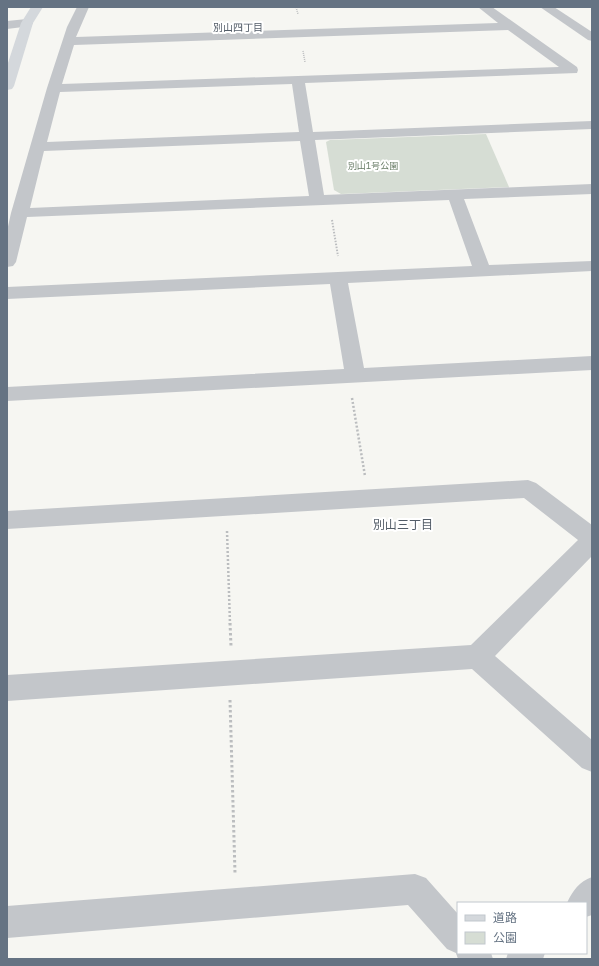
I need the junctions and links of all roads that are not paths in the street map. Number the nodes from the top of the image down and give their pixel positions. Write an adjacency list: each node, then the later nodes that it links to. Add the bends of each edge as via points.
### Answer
1 (37, 7): 5 (main road)
2 (83, 7): 9 (street)
3 (484, 7): 7 (street)
4 (546, 7): 8 (street)
5 (27, 23): 6 (street); 11 (main road)
6 (7, 25)
7 (511, 26): 9 (street); 10 (street, via 572,70)
8 (592, 37)
9 (69, 41): 12 (street)
10 (298, 79): 12 (street); 14 (street)
11 (7, 86)
12 (54, 88): 15 (street)
13 (592, 125): 14 (street)
14 (307, 136): 15 (street); 18 (street)
15 (38, 147): 19 (street)
16 (592, 189): 17 (street)
17 (454, 195): 18 (street); 22 (street)
18 (323, 200): 19 (street)
19 (19, 213): 20 (street)
20 (7, 262)
21 (592, 266): 22 (street)
22 (482, 271): 23 (street)
23 (340, 278): 24 (street); 26 (street)
24 (7, 293)
25 (592, 363): 26 (street)
26 (352, 375): 27 (street)
27 (7, 394)
28 (7, 520): 29 (street, via 528,489)
29 (592, 538)
30 (592, 541): 31 (street)
31 (477, 657): 32 (street); 33 (street)
32 (7, 688)
33 (592, 758)
34 (592, 892): 35 (street)
35 (584, 902)
36 (7, 922): 37 (street, via 415,889)
37 (457, 937)

